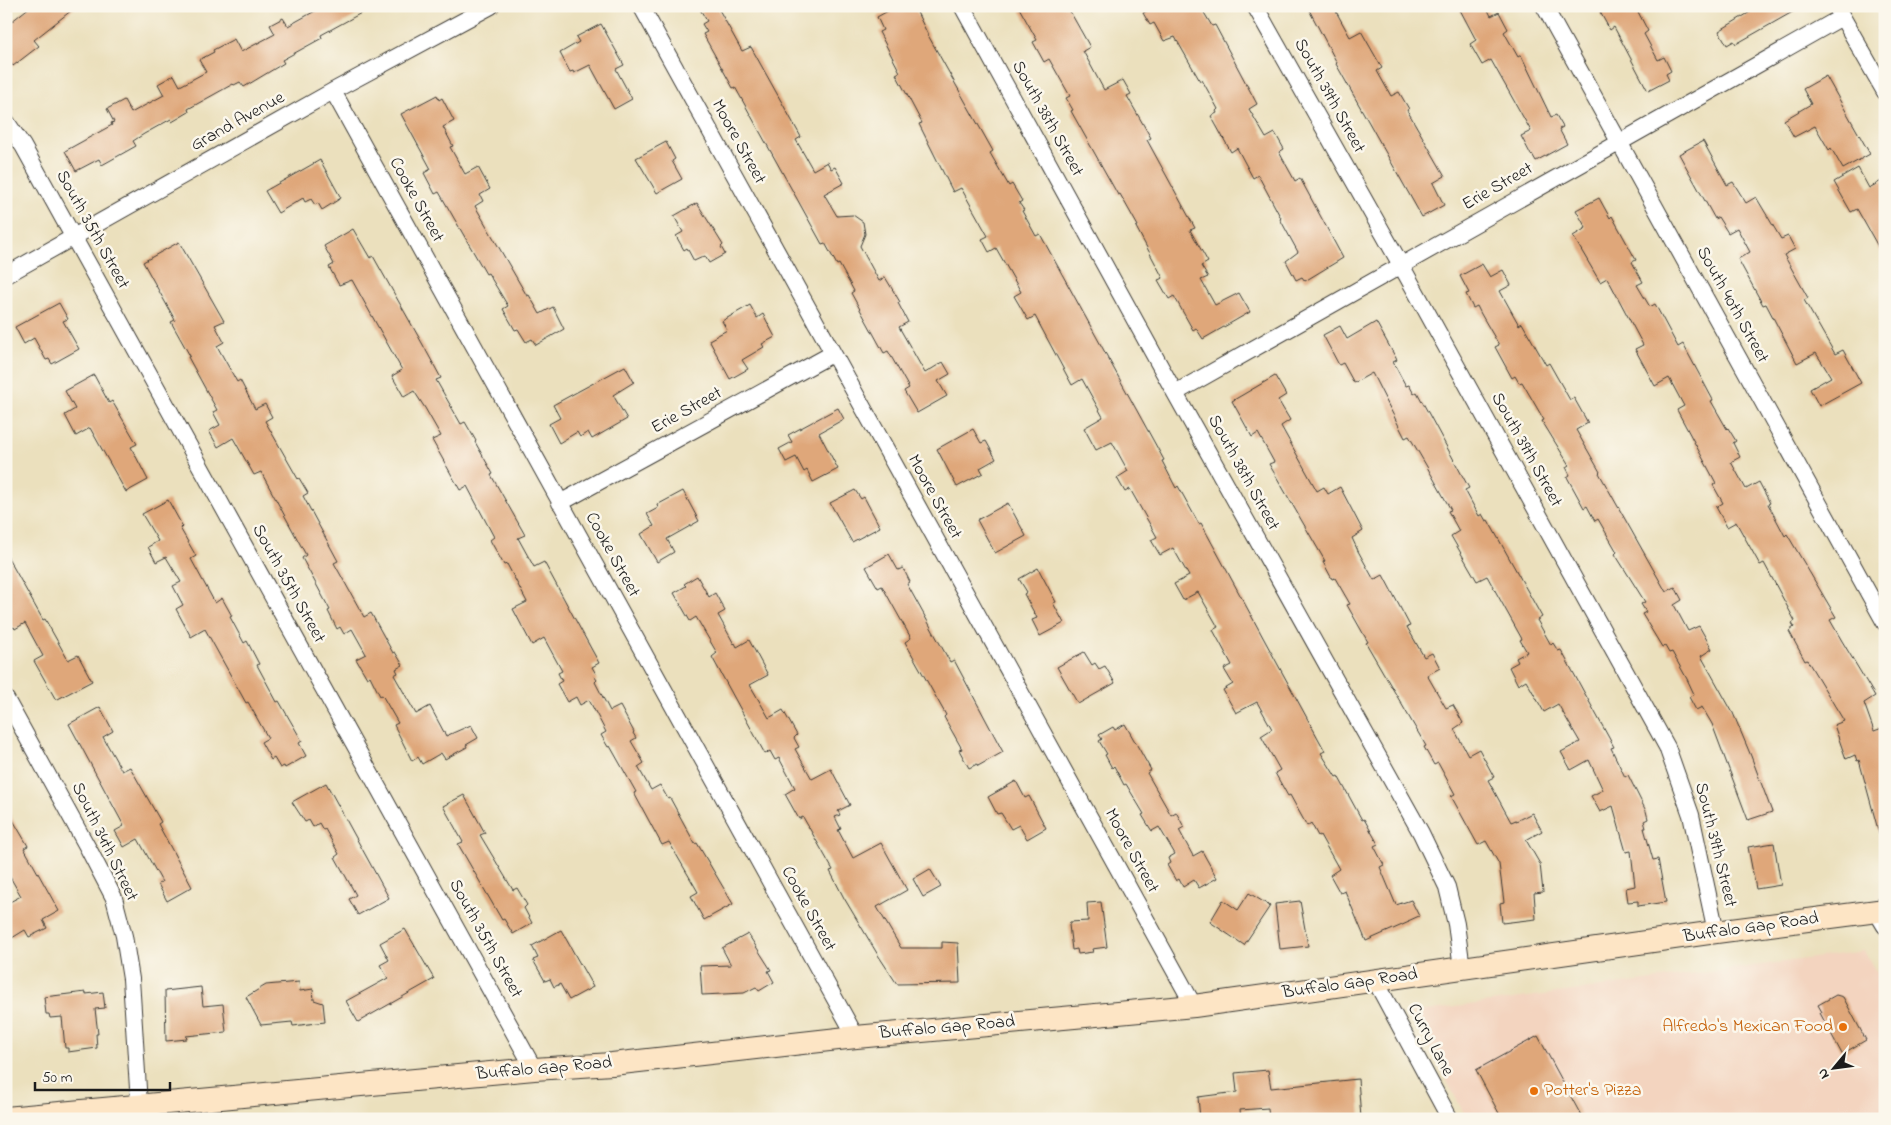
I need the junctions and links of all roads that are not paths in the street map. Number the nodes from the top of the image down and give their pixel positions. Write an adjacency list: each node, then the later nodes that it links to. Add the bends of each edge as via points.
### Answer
1 (492, 6): 7 (street, Grand Avenue)
2 (641, 6): 14 (street, Moore Street)
3 (962, 6): 15 (street, South 38th Street)
4 (1255, 6): 12 (street, South 39th Street)
5 (1544, 6): 10 (street, South 40th Street)
6 (1839, 12): 8 (street); 10 (street, Erie Street)
7 (333, 91): 11 (street, Grand Avenue); 16 (street, Cooke Street)
8 (1885, 92)
9 (6, 121): 11 (street, South 35th Street)
10 (1618, 142): 12 (street, Erie Street); 17 (street, South 40th Street)
11 (73, 236): 13 (street, Grand Avenue); 25 (street, South 35th Street)
12 (1401, 265): 15 (street, Erie Street); 20 (street, South 39th Street, via 1667,747 1691,816)
13 (6, 275)
14 (832, 354): 16 (street, Erie Street); 23 (street, Moore Street)
15 (1175, 393): 21 (street, South 38th Street, via 1421,833 1447,887)
16 (560, 503): 24 (street, Cooke Street)
17 (1885, 623)
18 (6, 699): 26 (street, South 34th Street, via 114,898 131,979)
19 (1882, 916): 20 (main road, Buffalo Gap Road)
20 (1716, 932): 21 (main road, Buffalo Gap Road)
21 (1462, 968): 22 (main road, Buffalo Gap Road)
22 (1375, 980): 23 (main road, Buffalo Gap Road); 28 (street, Curry Lane)
23 (1194, 1006): 24 (main road, Buffalo Gap Road)
24 (856, 1037): 25 (main road, Buffalo Gap Road, via 612,1064)
25 (534, 1068): 26 (main road, Buffalo Gap Road)
26 (139, 1104): 27 (main road, Buffalo Gap Road)
27 (6, 1118)
28 (1450, 1119)

